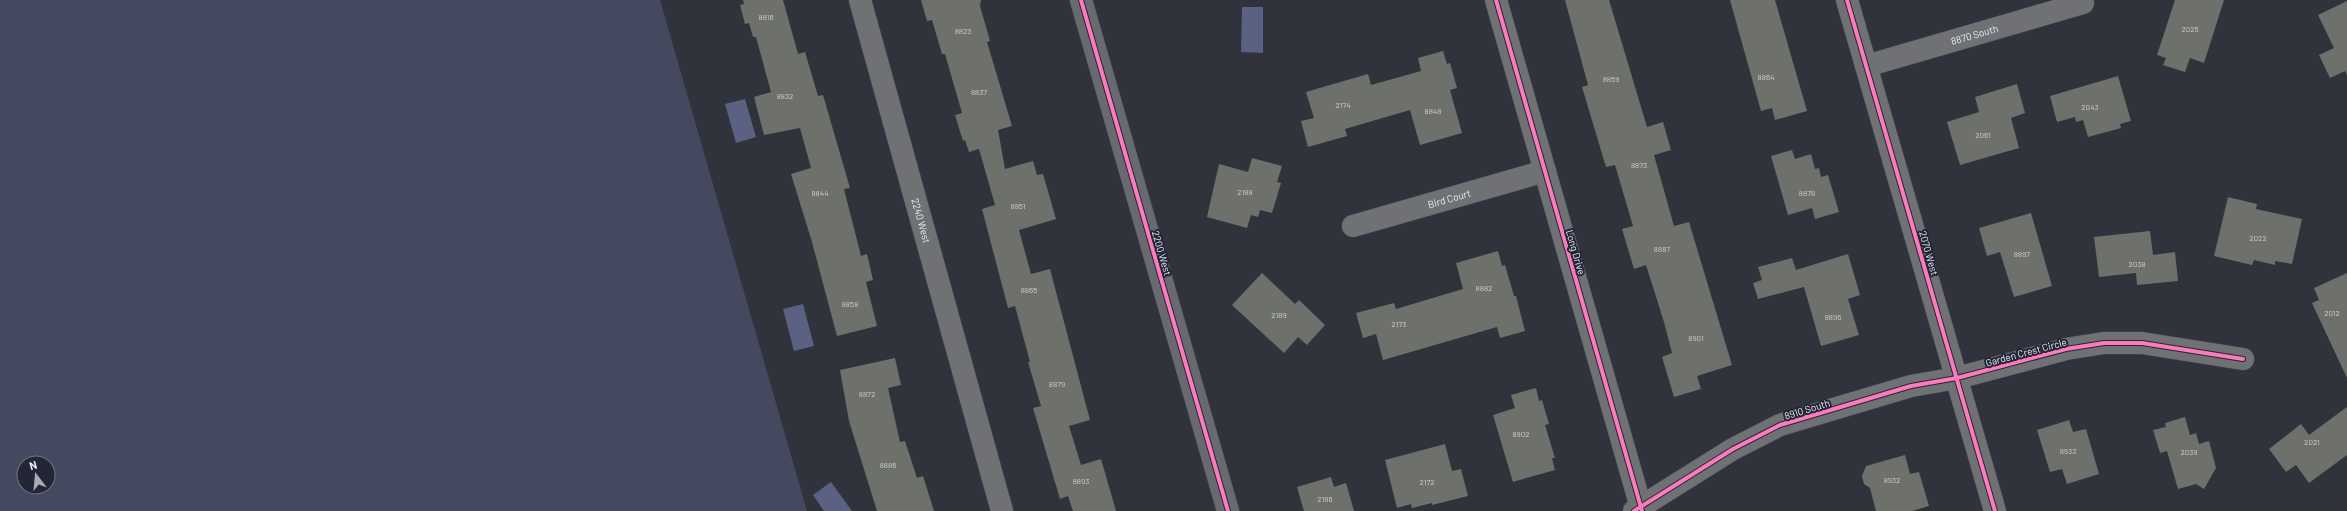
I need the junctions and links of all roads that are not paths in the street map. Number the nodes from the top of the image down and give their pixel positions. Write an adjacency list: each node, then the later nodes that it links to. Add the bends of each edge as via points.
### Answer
1 (860, 0): 12 (street, 2240 West)
2 (1081, 0): 13 (street, 2200 West)
3 (1496, 0): 7 (street, Long Drive)
4 (1848, 0): 6 (street, 2070 West)
5 (2083, 3): 6 (street, 8870 South)
6 (1866, 66): 10 (street, 2070 West)
7 (1545, 171): 8 (street, Bird Court); 11 (street, Long Drive)
8 (1353, 226)
9 (2243, 359): 10 (street, Garden Crest Circle, via 2142,343 2104,343 2066,349)
10 (1957, 378): 11 (street, 8910 South, via 1911,386 1780,425 1733,449); 14 (street, 2070 West)
11 (1639, 510)
12 (1002, 511)
13 (1228, 511)
14 (1995, 511)

